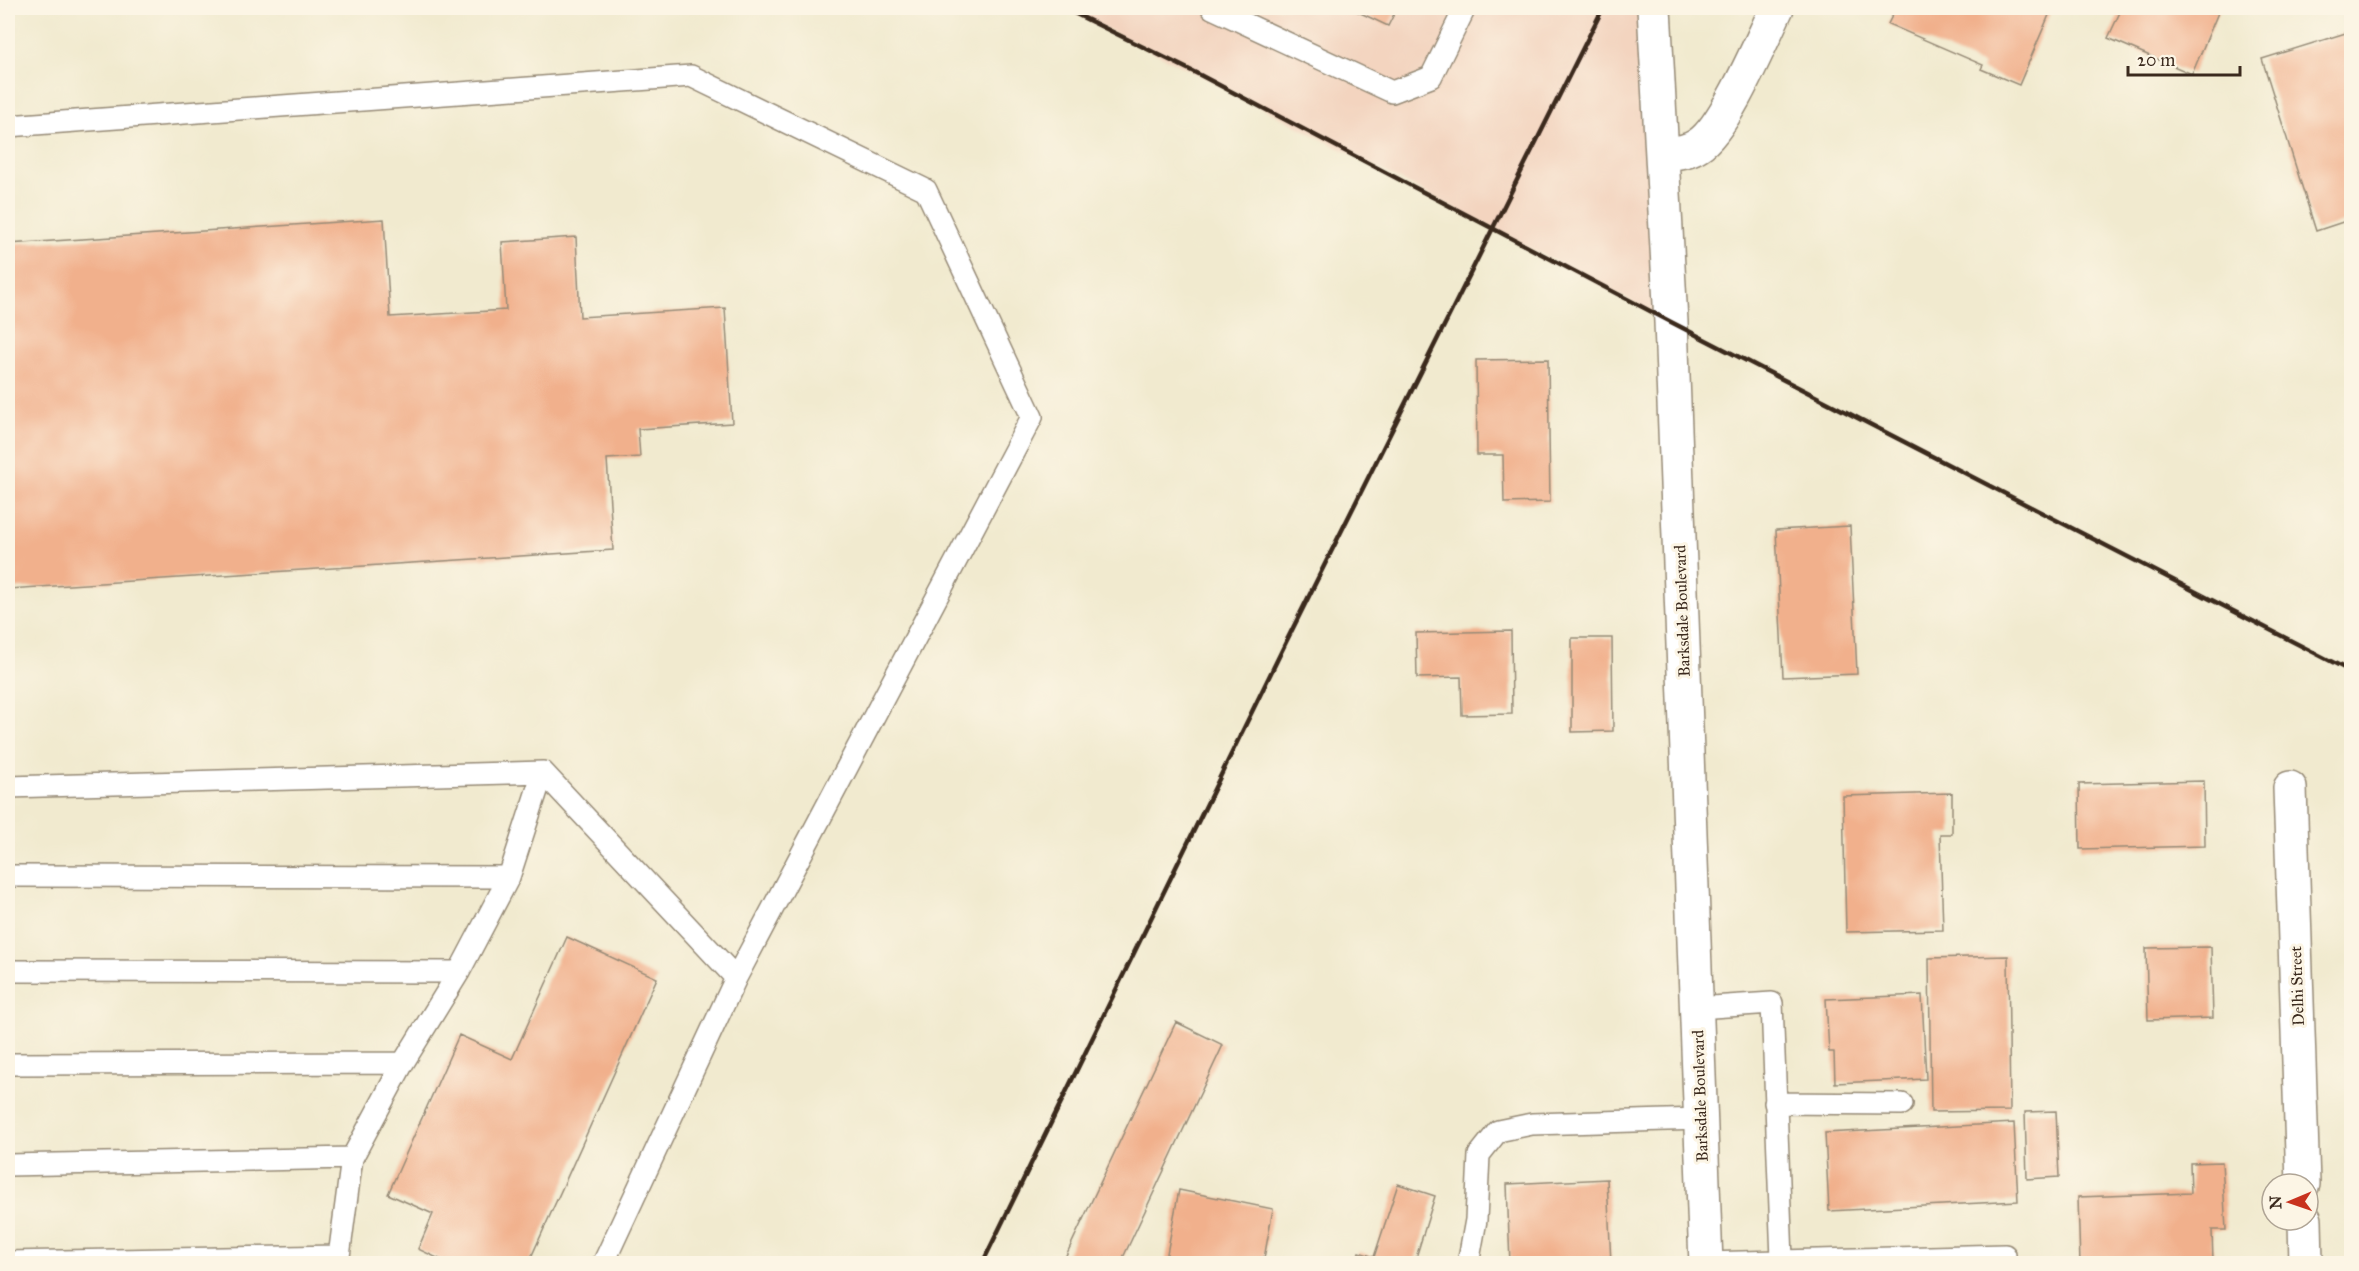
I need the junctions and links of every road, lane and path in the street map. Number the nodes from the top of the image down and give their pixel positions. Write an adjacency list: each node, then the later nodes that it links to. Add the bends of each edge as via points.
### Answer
1 (1212, 8): 2 (lane, via 1392,92 1431,77)
2 (1465, 8)
3 (1654, 8): 6 (main road, Barksdale Boulevard)
4 (1777, 8): 6 (main road, via 1728,109 1712,132 1700,145)
5 (8, 126): 14 (lane, via 691,76 926,190 1032,417)
6 (1662, 155): 15 (main road, Barksdale Boulevard)
7 (543, 772): 8 (lane); 11 (lane); 14 (lane)
8 (8, 787)
9 (2290, 788): 23 (main road, Delhi Street)
10 (8, 876): 11 (lane)
11 (509, 878): 13 (lane)
12 (8, 971): 13 (lane)
13 (459, 972): 16 (lane)
14 (736, 978): 29 (lane)
15 (1697, 1008): 18 (lane, via 1772,1003); 20 (main road, Barksdale Boulevard)
16 (403, 1063): 17 (lane); 21 (lane)
17 (8, 1064)
18 (1775, 1103): 19 (lane); 26 (lane)
19 (1902, 1104)
20 (1701, 1119): 30 (lane, via 1532,1124 1498,1131 1479,1155 1476,1220); 31 (main road, Barksdale Boulevard)
21 (352, 1158): 22 (lane); 27 (lane)
22 (8, 1165)
23 (2303, 1172)
24 (2305, 1232): 32 (main road)
25 (2005, 1255): 26 (lane)
26 (1782, 1259): 31 (lane)
27 (338, 1260): 28 (lane)
28 (8, 1262)
29 (603, 1263)
30 (1468, 1263)
31 (1706, 1263)
32 (2306, 1263)

